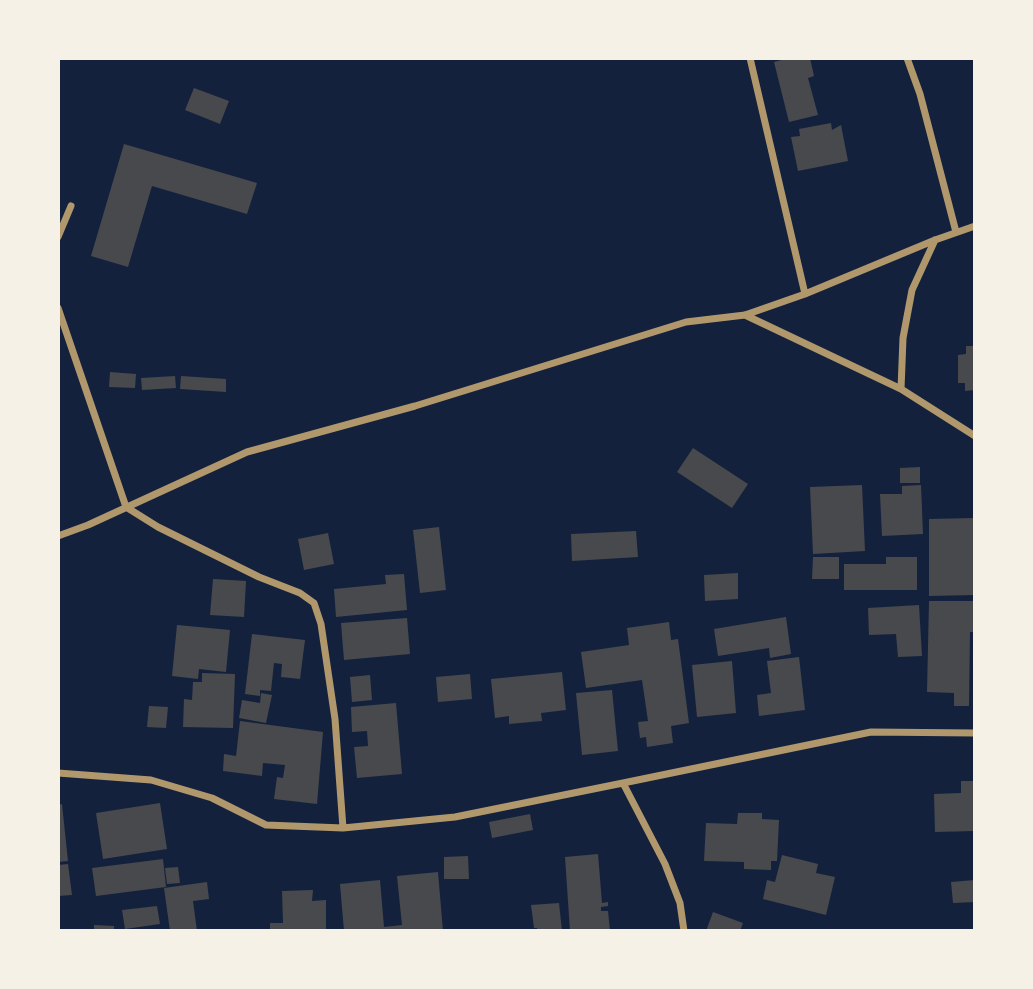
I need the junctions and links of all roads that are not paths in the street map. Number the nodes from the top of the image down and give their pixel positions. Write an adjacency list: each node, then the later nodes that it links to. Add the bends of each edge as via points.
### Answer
1 (750, 58): 8 (street)
2 (907, 58): 5 (street)
3 (71, 205): 6 (street)
4 (975, 226): 5 (street)
5 (956, 232): 7 (street)
6 (58, 237)
7 (935, 240): 8 (street); 11 (street, via 912,290 903,338)
8 (805, 294): 10 (street)
9 (58, 308): 13 (street)
10 (745, 315): 11 (street); 13 (street, via 686,321 415,406 247,452)
11 (901, 390): 12 (street)
12 (975, 436)
13 (126, 507): 14 (street); 18 (street, via 314,603 335,719)
14 (58, 536)
15 (975, 733): 17 (street, via 871,732)
16 (58, 773): 18 (street, via 151,780 212,798 267,825)
17 (623, 783): 18 (street, via 455,817); 19 (street, via 665,864 680,903)
18 (343, 828)
19 (684, 931)

